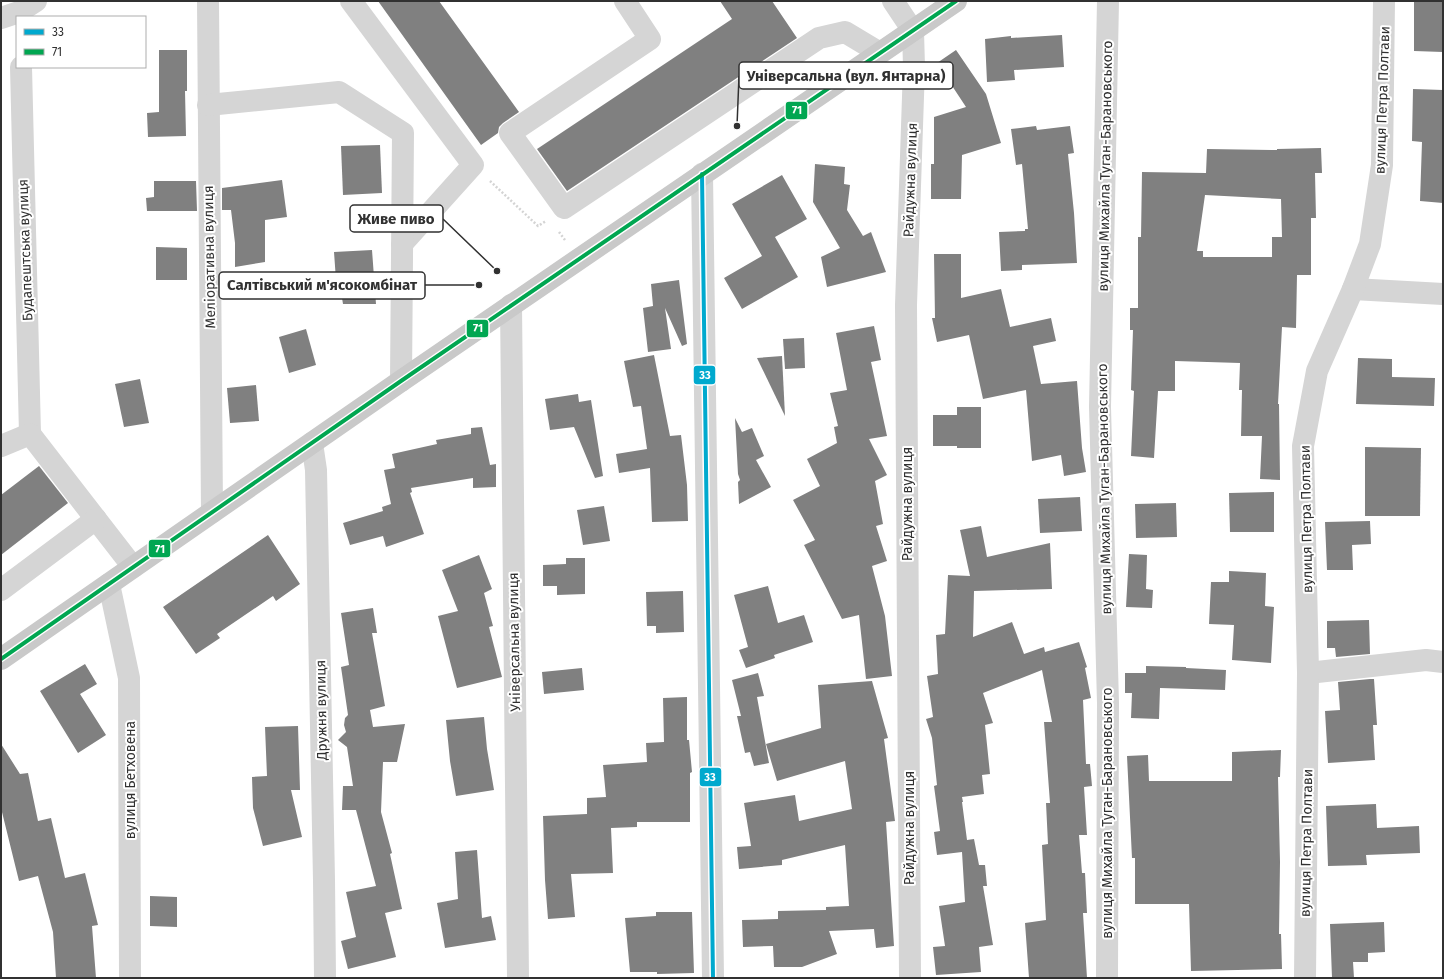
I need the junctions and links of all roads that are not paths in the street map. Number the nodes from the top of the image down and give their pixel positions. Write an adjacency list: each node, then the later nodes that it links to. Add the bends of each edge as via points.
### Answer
1 (208, 1): 11 (street, Меліоративна вулиця)
2 (351, 1): 13 (street, via 473,165)
3 (624, 1): 9 (street, via 650,39 510,133 564,208 819,38 845,32)
4 (893, 1): 8 (street)
5 (956, 1): 8 (main road)
6 (1108, 1): 34 (street, вулиця Михайла Туган-Барановського, via 1100,407 1108,703)
7 (1384, 1): 14 (street, вулиця Петра Полтави, via 1382,165 1370,244)
8 (913, 31): 9 (main road); 33 (street, Райдужна вулиця, via 906,305)
9 (880, 53): 12 (main road)
10 (20, 68): 18 (street, Будапештська вулиця)
11 (208, 105): 13 (street, via 339,92 402,133); 21 (street, Меліоративна вулиця)
12 (702, 174): 16 (main road); 32 (street)
13 (402, 244): 17 (street)
14 (1353, 289): 15 (street); 28 (street, вулиця Петра Полтави, via 1317,371 1304,446)
15 (1443, 294)
16 (511, 305): 17 (main road); 31 (street, Універсальна вулиця)
17 (401, 381): 19 (main road)
18 (30, 434): 20 (street); 22 (street)
19 (312, 443): 21 (main road); 30 (street, Дружня вулиця, via 317,478)
20 (1, 446)
21 (212, 512): 23 (main road)
22 (96, 519): 23 (street); 25 (street)
23 (133, 567): 24 (main road)
24 (110, 584): 26 (main road); 29 (street, вулиця Бетховена, via 130,678)
25 (1, 590)
26 (1, 659)
27 (1443, 662): 28 (street, via 1426,660)
28 (1308, 673): 35 (street, вулиця Петра Полтави)
29 (130, 978)
30 (324, 978)
31 (518, 978)
32 (713, 978)
33 (910, 978)
34 (1107, 978)
35 (1304, 978)

